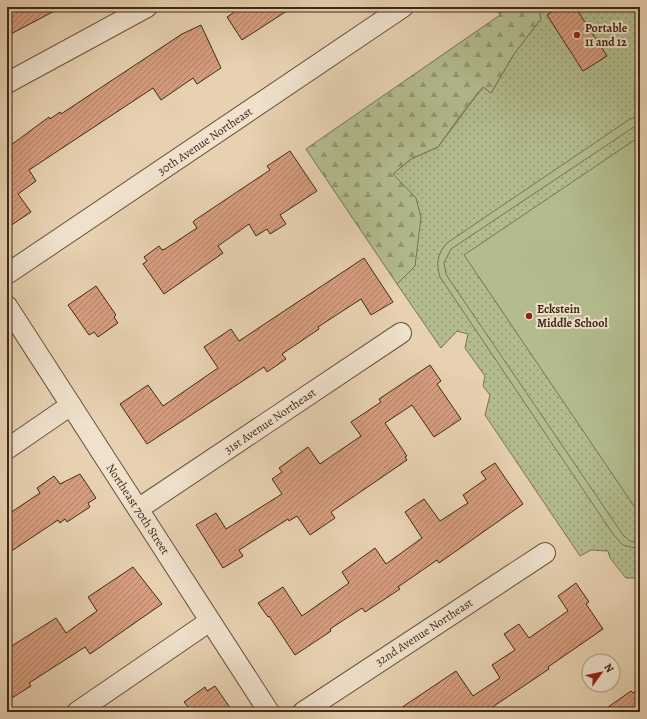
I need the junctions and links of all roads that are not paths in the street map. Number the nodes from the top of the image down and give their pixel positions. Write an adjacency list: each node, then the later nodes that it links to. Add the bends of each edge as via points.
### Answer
1 (146, 7): 3 (street)
2 (403, 7): 4 (street, 30th Avenue Northeast)
3 (7, 83)
4 (7, 274)
5 (7, 306): 7 (street, Northeast 70th Street)
6 (401, 333): 9 (street, 31st Avenue Northeast)
7 (71, 405): 8 (street); 9 (street, Northeast 70th Street)
8 (7, 449)
9 (138, 509): 11 (street, Northeast 70th Street)
10 (545, 553): 14 (street, 32nd Avenue Northeast)
11 (210, 621): 12 (street); 13 (street, Northeast 70th Street)
12 (77, 712)
13 (270, 712)
14 (303, 712)

